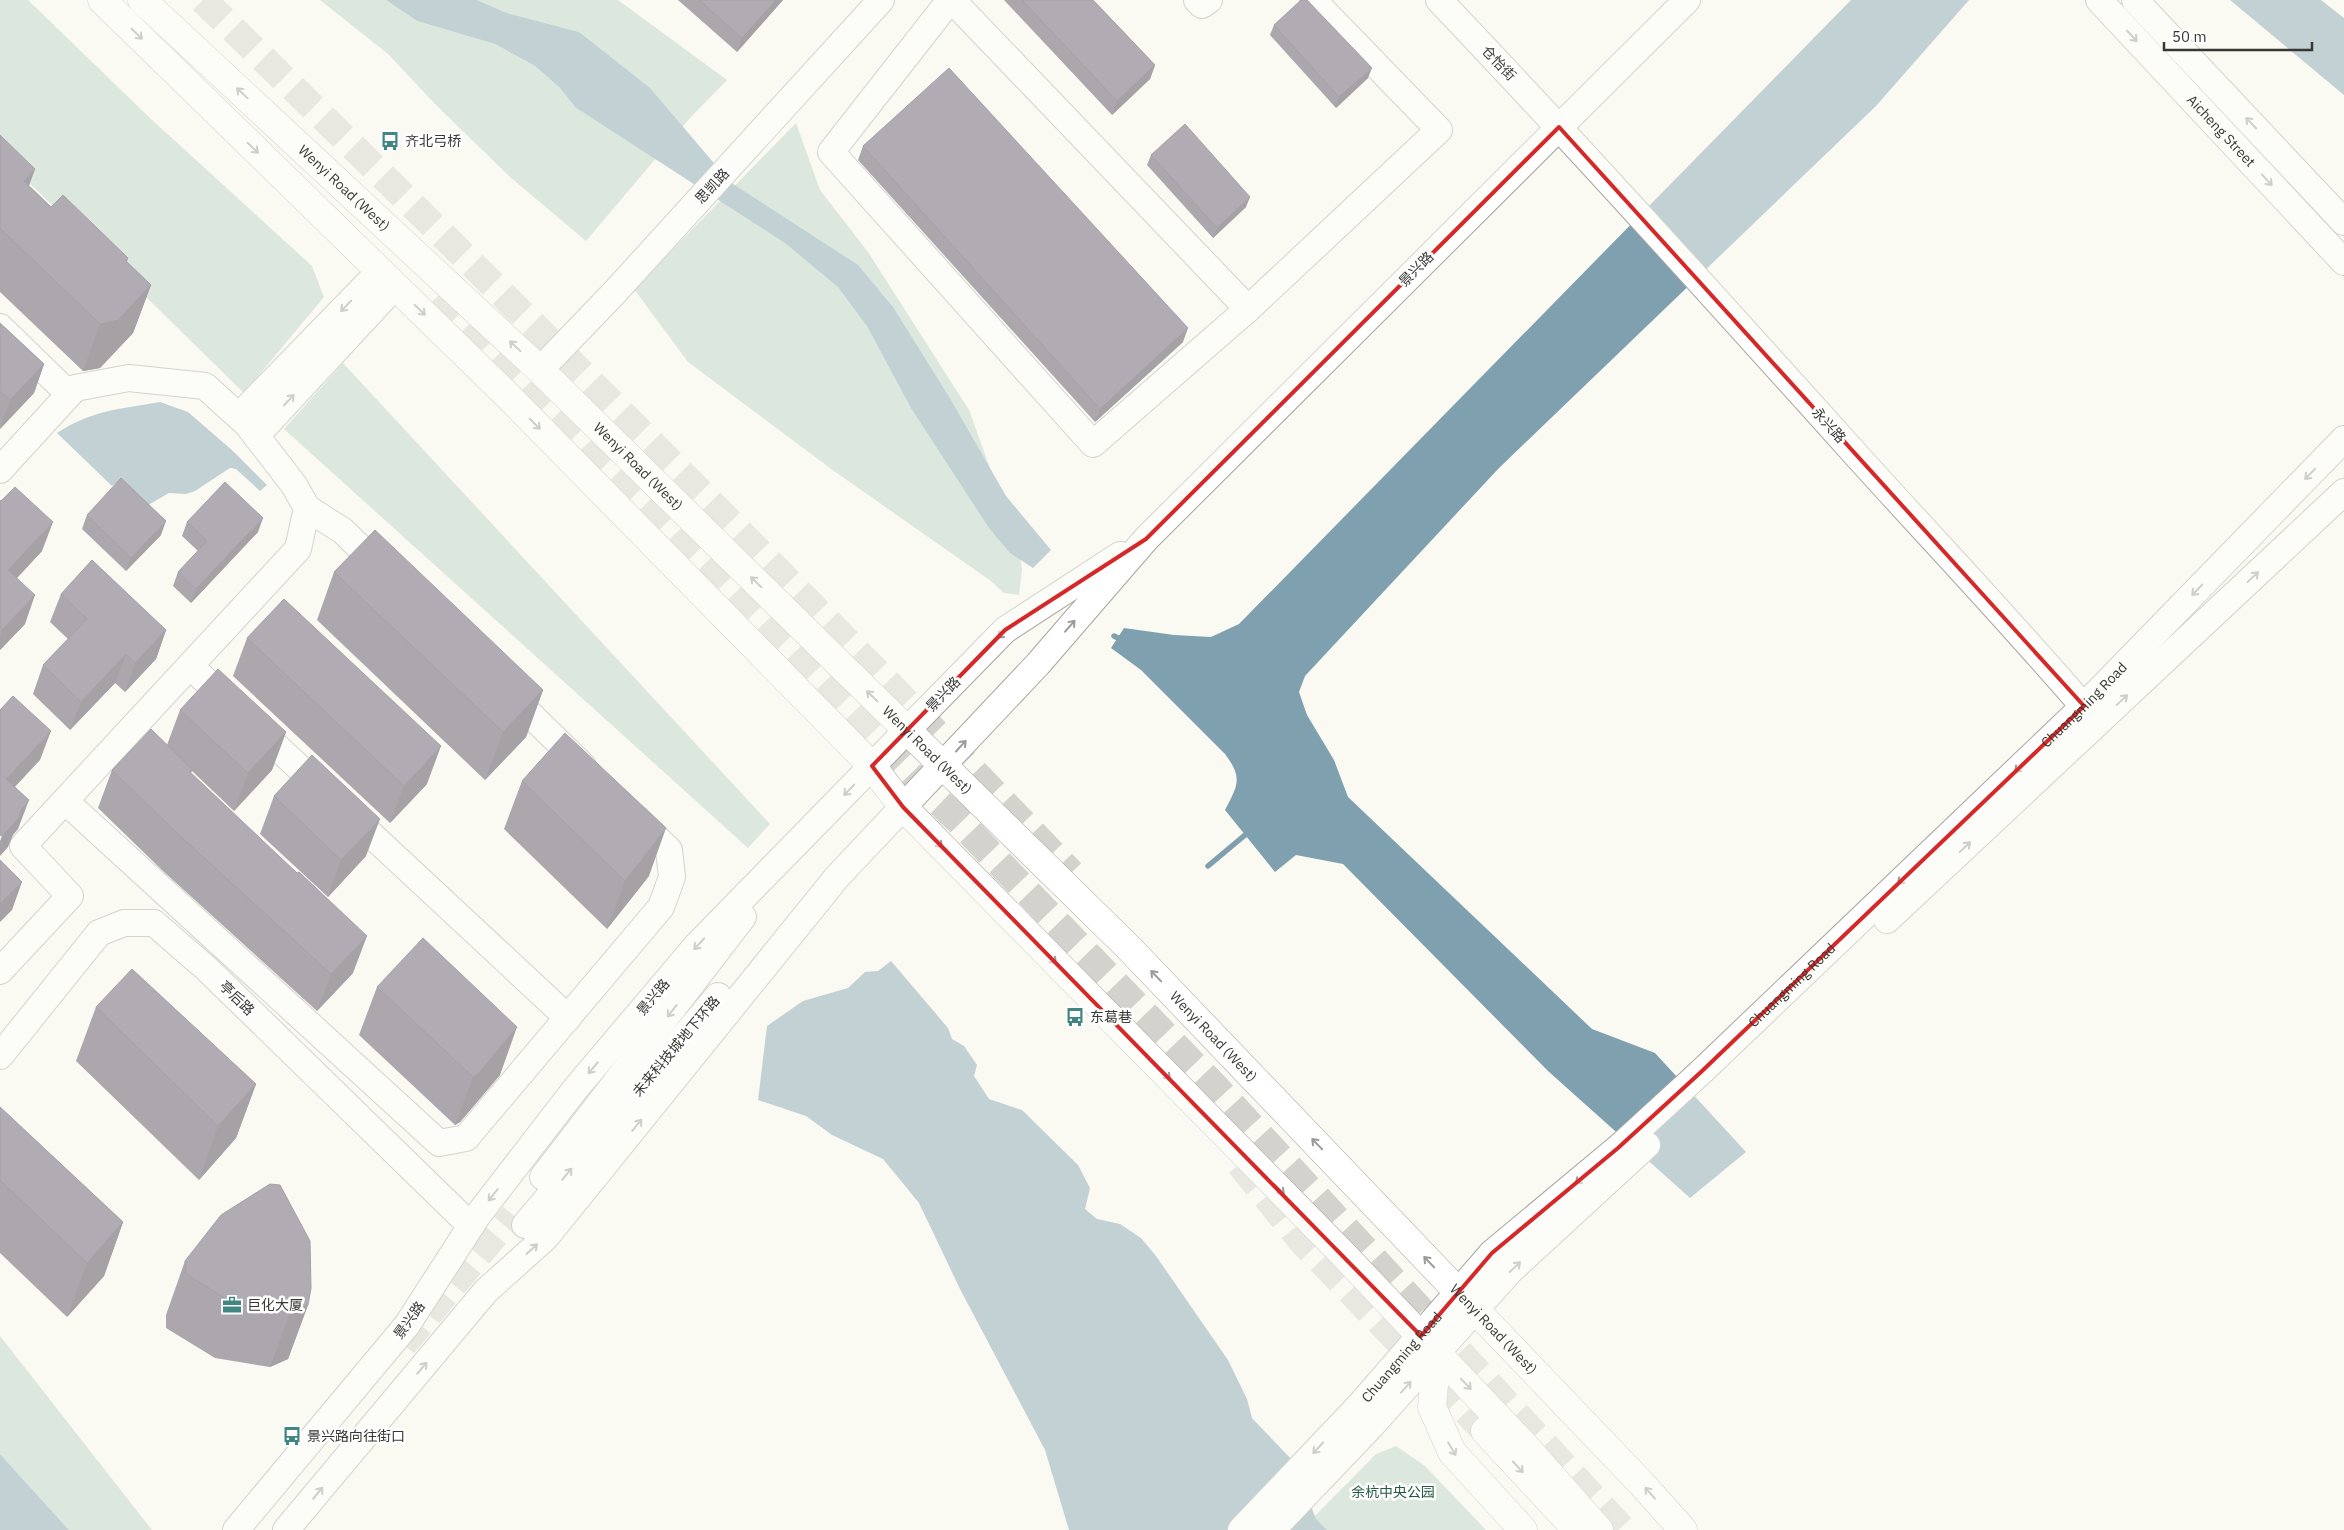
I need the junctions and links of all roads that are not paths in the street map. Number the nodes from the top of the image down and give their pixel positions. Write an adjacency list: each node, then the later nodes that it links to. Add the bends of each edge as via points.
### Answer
1 (102, 0): 15 (main road, one-way to 15)
2 (142, 0): 18 (main road, Wenyi Road (West), one-way to 2)
3 (881, 0): 18 (street, 思凯路)
4 (951, 0): 16 (street); 16 (street, via 831,152 1093,444)
5 (1197, 0): 6 (street, via 1202,5)
6 (1209, 0)
7 (1313, 0): 16 (street, via 1439,130)
8 (1438, 0): 12 (street, 仓怡街)
9 (1687, 0): 12 (street, 景兴路)
10 (2099, 0): 14 (street, Aicheng Street, one-way to 14)
11 (2135, 0): 13 (street, Aicheng Street, one-way to 11)
12 (1559, 127): 26 (street, 景兴路); 30 (street, 永兴路)
13 (2344, 222)
14 (2344, 262)
15 (387, 278): 20 (street, one-way to 20); 21 (street, one-way to 15); 33 (main road, one-way to 33, via 508,396)
16 (1248, 309)
17 (0, 327): 19 (street)
18 (540, 370): 31 (main road, Wenyi Road (West), one-way to 18)
19 (69, 394): 20 (street, via 75,388 129,378 205,386); 23 (street)
20 (239, 416): 21 (street)
21 (256, 436): 25 (street, via 294,485)
22 (2344, 438): 30 (street, Chuangming Road, one-way to 30)
23 (0, 470)
24 (2344, 492): 30 (street, Chuangming Road, one-way to 24)
25 (307, 508): 27 (street, via 343,531); 28 (street, via 298,549)
26 (1146, 539): 31 (street, 景兴路, one-way to 31, via 1006,630); 32 (street, 景兴路, one-way to 26, via 1038,664)
27 (400, 586)
28 (190, 666): 35 (street); 41 (street)
29 (492, 677): 34 (street)
30 (2091, 715): 44 (street, Chuangming Road, via 1620,1159 1510,1271)
31 (907, 730): 32 (main road, Wenyi Road (West)); 33 (street, 景兴路)
32 (943, 765): 37 (street, 景兴路); 44 (main road, Wenyi Road (West), one-way to 32, via 1129,948)
33 (872, 766): 37 (main road); 38 (street, 景兴路, one-way to 38)
34 (598, 781)
35 (65, 801): 40 (street, via 23,846 70,896); 41 (street, via 439,1143 466,1138)
36 (620, 802): 41 (street, via 669,850 672,878 661,907)
37 (903, 807): 39 (street, 景兴路); 45 (main road, one-way to 45)
38 (795, 845): 39 (street, 未来科技城地下环路, one-way to 39, via 519,1220 746,964); 43 (street, 景兴路, one-way to 43, via 697,945 576,1088)
39 (837, 877): 49 (street, 景兴路, one-way to 39, via 486,1291 546,1237)
40 (0, 971)
41 (568, 1018)
42 (0, 1056): 43 (street, 亭后路, via 99,933 124,923 154,923 207,969)
43 (471, 1226): 48 (street, 景兴路, via 407,1326)
44 (1467, 1301): 45 (street, Chuangming Road); 55 (main road, Wenyi Road (West), one-way to 44)
45 (1429, 1344): 46 (street, Chuangming Road); 52 (main road, one-way to 52, via 1432,1407 1452,1452); 54 (main road, one-way to 54)
46 (1364, 1422): 50 (street, Chuangming Road, one-way to 50); 51 (street, Chuangming Road)
47 (1485, 1431): 53 (main road, one-way to 53)
48 (236, 1530)
49 (286, 1530)
50 (1241, 1530)
51 (1272, 1530)
52 (1522, 1530)
53 (1577, 1530)
54 (1599, 1530)
55 (1682, 1530)

